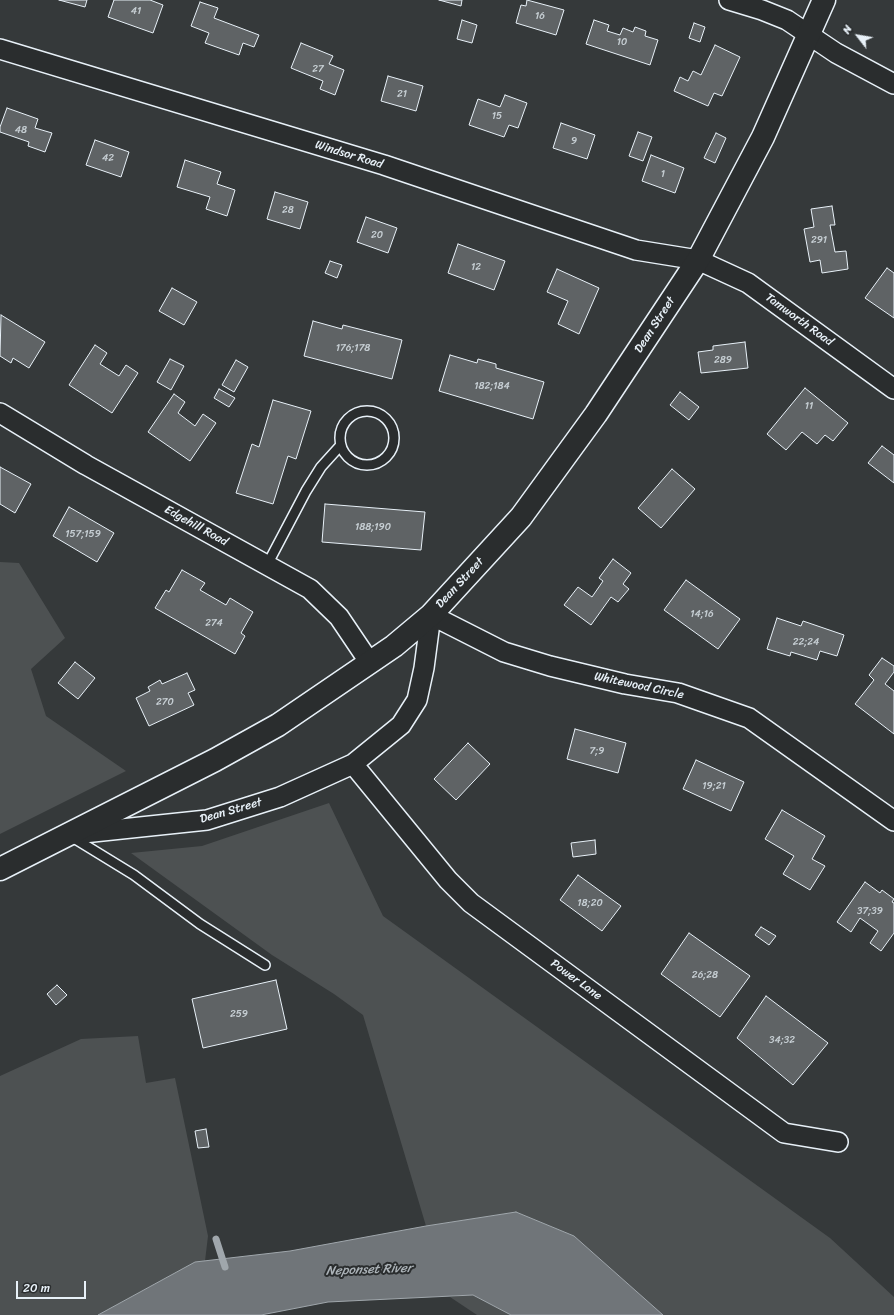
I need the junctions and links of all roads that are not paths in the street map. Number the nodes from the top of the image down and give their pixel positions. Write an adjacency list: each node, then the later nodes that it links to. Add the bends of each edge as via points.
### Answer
1 (729, 0): 3 (street, via 787,20)
2 (824, 0): 3 (main road, Dean Street)
3 (810, 35): 5 (street, via 836,53); 6 (main road, Dean Street, via 763,137)
4 (0, 49): 6 (street, Windsor Road, via 384,165 636,250)
5 (894, 84)
6 (698, 260): 7 (street, Tamworth Road, via 748,283); 11 (main road, Dean Street, via 596,414 521,517)
7 (894, 389)
8 (0, 413): 10 (street, Edgehill Road, via 86,465)
9 (340, 446): 9 (lane, via 341,428 352,415 369,411 382,415 391,424 394,443 388,455 378,464 359,465 351,461); 10 (lane, via 321,467 306,491)
10 (267, 565): 12 (street, Edgehill Road, via 310,589 339,617)
11 (431, 615): 12 (main road, Dean Street); 13 (street, Dean Street, via 417,700 401,725); 14 (street, Whitewood Circle, via 504,652 625,684 678,693 749,718)
12 (370, 662): 15 (main road, Dean Street, via 278,725 215,760)
13 (352, 764): 15 (street, Dean Street, via 280,797 207,820); 18 (street, Power Lane, via 448,880 471,903 784,1133)
14 (894, 821)
15 (68, 834): 16 (main road, Dean Street); 17 (lane, via 134,875 200,924)
16 (0, 869)
17 (265, 965)
18 (838, 1142)

